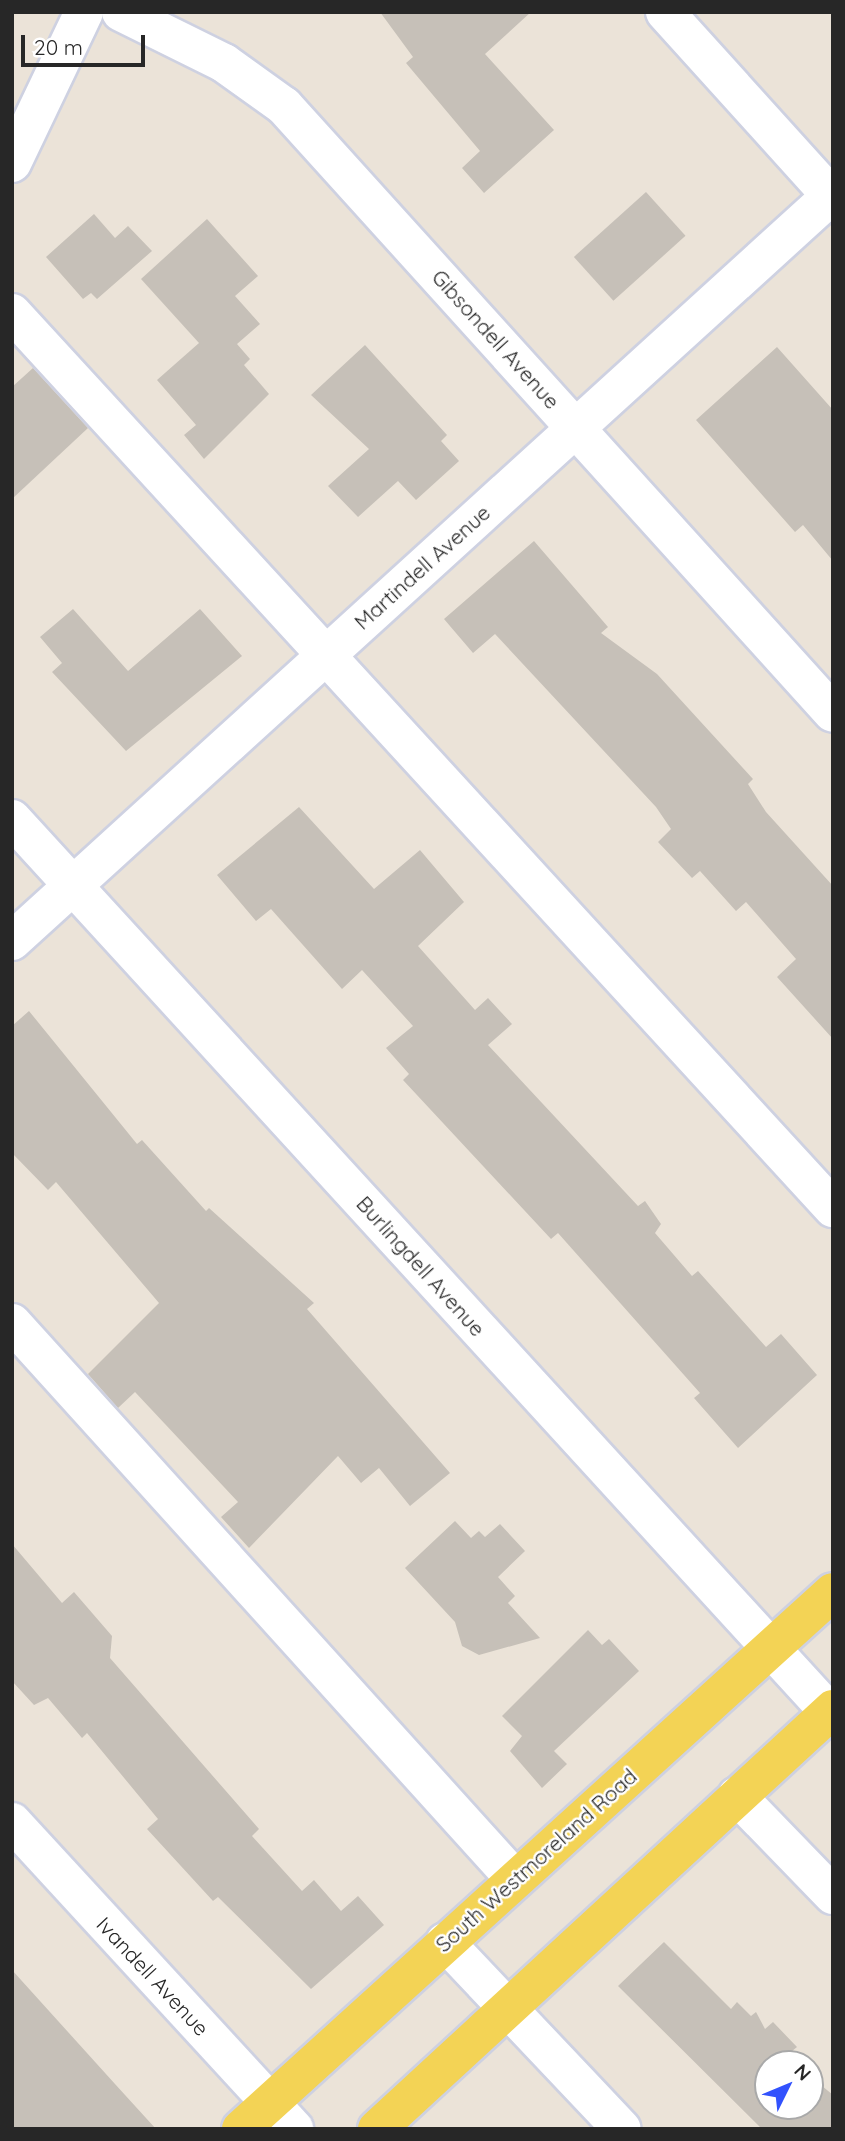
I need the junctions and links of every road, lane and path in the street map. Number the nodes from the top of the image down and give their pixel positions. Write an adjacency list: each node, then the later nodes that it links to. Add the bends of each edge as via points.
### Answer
1 (84, 12): 4 (street)
2 (121, 12): 7 (street, Gibsondell Avenue, via 225,63 284,106)
3 (665, 12): 5 (street)
4 (12, 163)
5 (832, 196): 7 (street, Martindell Avenue)
6 (12, 313): 8 (street)
7 (576, 427): 8 (street, Martindell Avenue); 9 (street, Gibsondell Avenue)
8 (327, 652): 11 (street, Martindell Avenue); 13 (street)
9 (833, 713)
10 (12, 819): 11 (street, Burlingdell Avenue)
11 (73, 886): 12 (street, Martindell Avenue); 16 (street, Burlingdell Avenue)
12 (12, 941)
13 (833, 1208)
14 (12, 1323): 20 (street)
15 (833, 1592): 16 (main road, South Westmoreland Road)
16 (771, 1648): 17 (street, Burlingdell Avenue); 20 (main road, South Westmoreland Road)
17 (831, 1711): 18 (main road)
18 (737, 1797): 21 (street); 23 (main road)
19 (12, 1822): 24 (street, Ivandell Avenue)
20 (515, 1879): 22 (main road, South Westmoreland Road)
21 (833, 1895)
22 (445, 1942): 23 (street); 24 (main road, South Westmoreland Road)
23 (507, 2010): 26 (main road); 27 (street)
24 (281, 2116): 25 (main road, South Westmoreland Road)
25 (241, 2129)
26 (377, 2129)
27 (622, 2129)

